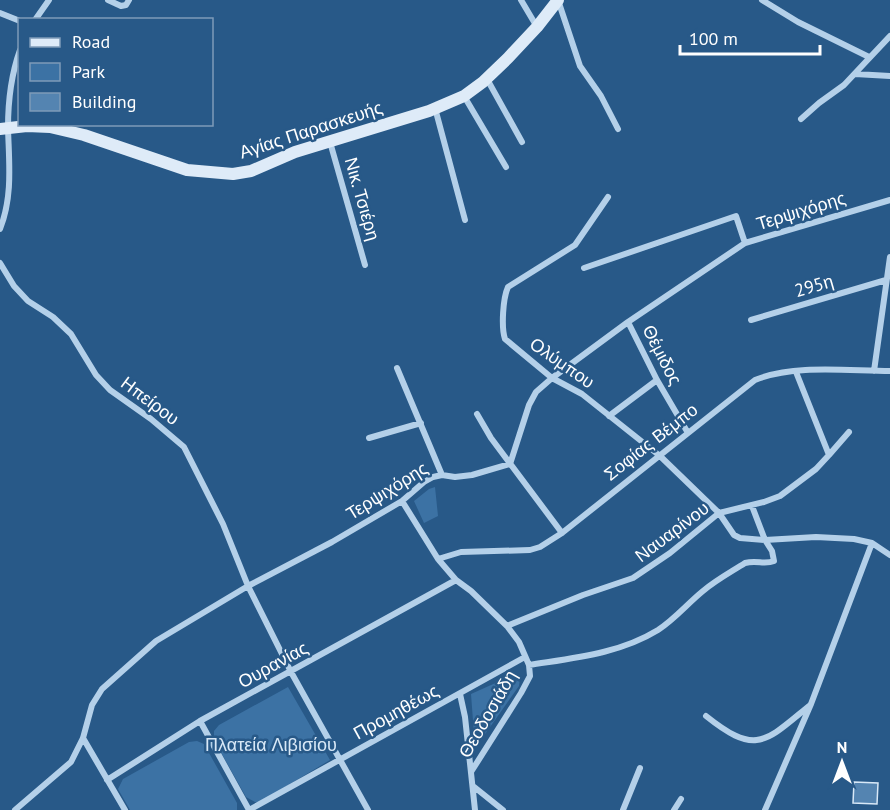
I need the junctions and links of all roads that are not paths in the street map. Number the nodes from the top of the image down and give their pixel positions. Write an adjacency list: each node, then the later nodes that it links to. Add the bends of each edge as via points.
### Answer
1 (49, 0): 8 (street)
2 (108, 0): 6 (street, via 121,6)
3 (520, 0): 10 (street)
4 (558, 0): 10 (street, Αγίας Παρασκευής); 21 (street, via 580,66)
5 (762, 0): 13 (street)
6 (129, 1)
7 (0, 13): 9 (street)
8 (36, 18)
9 (18, 20)
10 (537, 27): 16 (street, Αγίας Παρασκευής)
11 (890, 36): 13 (street)
12 (18, 57): 20 (street)
13 (869, 57): 14 (street)
14 (855, 74): 15 (street); 19 (street)
15 (890, 76)
16 (486, 79): 17 (street, Αγίας Παρασκευής); 23 (street)
17 (464, 96): 18 (street, Αγίας Παρασκευής); 24 (street)
18 (435, 108): 22 (street, Αγίας Παρασκευής); 27 (street)
19 (801, 119)
20 (4, 128): 22 (street, Αγίας Παρασκευής, via 50,127 92,137 177,167 215,173 252,171); 28 (street, via 9,190)
21 (618, 129)
22 (330, 142): 32 (street, Νικ. Τσιέρη)
23 (522, 142)
24 (506, 166)
25 (608, 197): 41 (street, Ολύμπου, via 579,241 506,291 502,330 505,339)
26 (890, 200): 29 (street, Τερψιχόρης)
27 (465, 220)
28 (0, 229)
29 (745, 243): 33 (street, via 736,216); 36 (street, Τερψιχόρης)
30 (890, 257): 34 (street)
31 (0, 263): 62 (street, Ηπείρου, via 28,302 53,317 70,334 110,390 184,447 223,524)
32 (364, 265)
33 (584, 268)
34 (887, 284): 35 (street, 295η); 38 (street)
35 (751, 320)
36 (628, 322): 41 (street, Τερψιχόρης); 42 (street, Θέμιδος)
37 (397, 368): 45 (street)
38 (874, 371): 39 (street, Σοφίας Βέμπο); 40 (street, Σοφίας Βέμπο)
39 (890, 371)
40 (796, 372): 47 (street, Σοφίας Βέμπο, via 755,380); 49 (street)
41 (552, 378): 44 (street, Ολύμπου, via 582,394); 51 (street, Τερψιχόρης, via 531,400)
42 (657, 380): 44 (street); 47 (street, Θέμιδος)
43 (477, 414): 51 (street)
44 (609, 416): 50 (street, Ολύμπου)
45 (421, 423): 48 (street); 52 (street)
46 (849, 432): 49 (street, Ναυαρίνου)
47 (688, 434): 50 (street, Σοφίας Βέμπο)
48 (369, 438)
49 (829, 455): 54 (street, Ναυαρίνου, via 780,496)
50 (660, 456): 55 (street, Ολύμπου); 56 (street, Σοφίας Βέμπο)
51 (510, 464): 52 (street, Τερψιχόρης, via 472,475); 56 (street)
52 (442, 475): 53 (street, Τερψιχόρης, via 424,482)
53 (402, 501): 60 (street, Θεοδοσιάδη); 62 (street, Τερψιχόρης)
54 (752, 506): 55 (street, Ναυαρίνου); 57 (street)
55 (719, 513): 57 (street, Ολύμπου, via 740,538); 63 (street, Ναυαρίνου, via 633,578)
56 (562, 533): 60 (street, Σοφίας Βέμπο, via 530,550 461,552)
57 (765, 540): 58 (street, Ολύμπου, via 829,537); 65 (street, via 774,561 745,563 704,590 657,630 600,653)
58 (872, 543): 59 (street); 68 (street)
59 (890, 555)
60 (438, 559): 61 (street, Θεοδοσιάδη)
61 (456, 580): 63 (street, Θεοδοσιάδη); 66 (street, Ουρανίας)
62 (248, 586): 66 (street, Ηπείρου); 71 (street, Τερψιχόρης, via 156,641 102,689 92,705)
63 (507, 626): 64 (street, Θεοδοσιάδη)
64 (525, 657): 65 (street, Θεοδοσιάδη); 67 (street, Προμηθέως)
65 (529, 665): 74 (street, Θεοδοσιάδη, via 530,676 521,693)
66 (291, 672): 70 (street, Ουρανίας); 72 (street, Ηπείρου)
67 (460, 694): 72 (street, Προμηθέως); 74 (street)
68 (811, 704): 69 (street, via 775,734 760,740 734,736); 86 (street)
69 (706, 716)
70 (200, 722): 75 (street, Ουρανίας); 80 (street)
71 (83, 738): 75 (street); 78 (street, Τερψιχόρης, via 71,762)
72 (341, 760): 80 (street, Προμηθέως); 81 (street, Ηπείρου)
73 (640, 768): 84 (street)
74 (471, 772): 76 (street)
75 (107, 780): 79 (street)
76 (473, 786): 82 (street); 83 (street)
77 (681, 799): 85 (street)
78 (15, 810)
79 (125, 810)
80 (249, 810)
81 (369, 810)
82 (475, 810)
83 (503, 810)
84 (623, 810)
85 (674, 810)
86 (765, 810)

